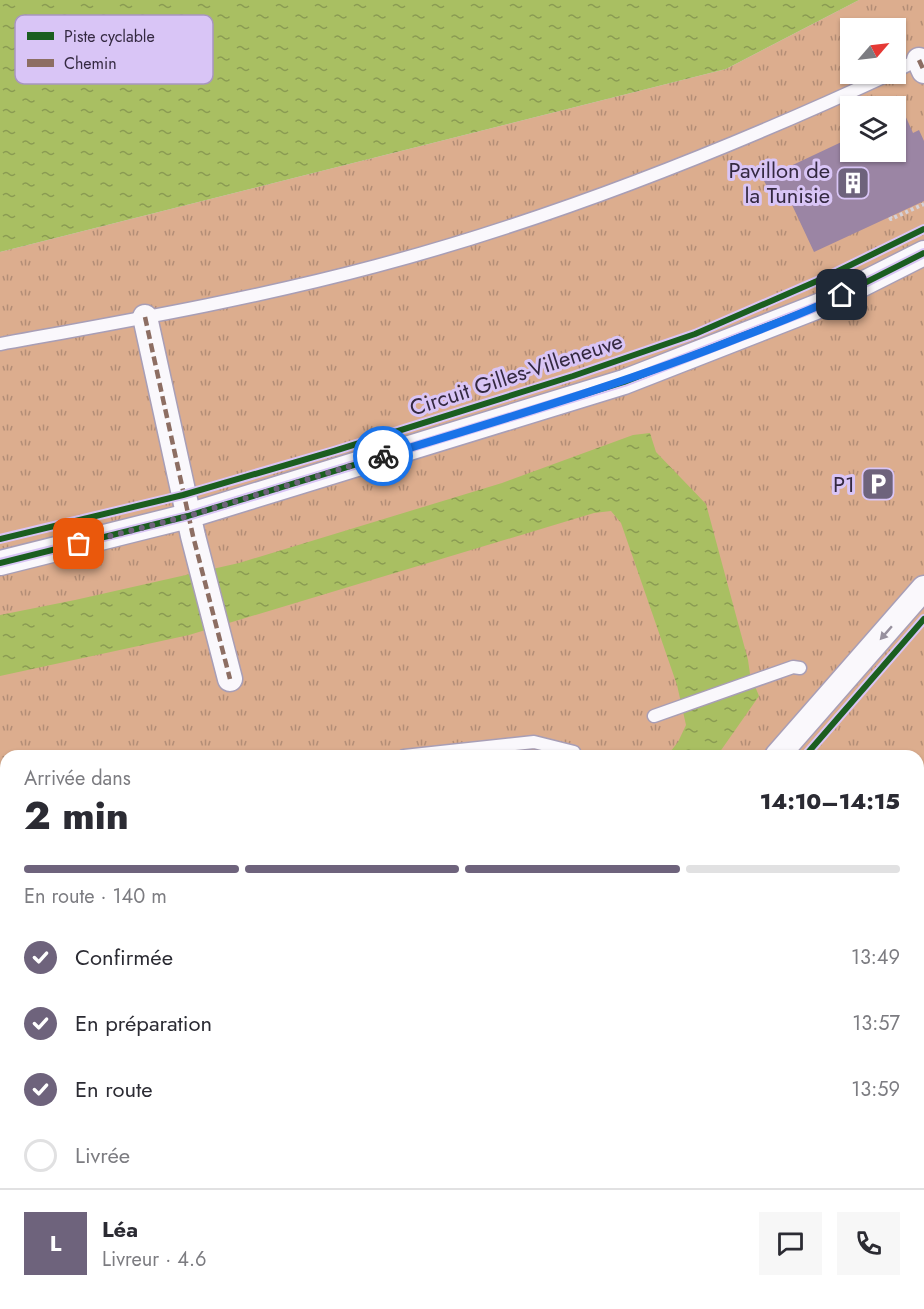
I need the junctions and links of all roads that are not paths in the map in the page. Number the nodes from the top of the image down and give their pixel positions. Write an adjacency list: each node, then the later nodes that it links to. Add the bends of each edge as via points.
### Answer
1 (922, 63): 2 (lane)
2 (906, 68)
3 (868, 84): 5 (lane, via 690,161 428,252 258,295)
4 (924, 253): 7 (street, Circuit Gilles-Villeneuve, via 821,305 624,382)
5 (145, 317): 6 (lane); 7 (street)
6 (0, 344)
7 (190, 526): 8 (street, Circuit Gilles-Villeneuve); 11 (street)
8 (0, 563)
9 (924, 588): 15 (street, one-way to 15)
10 (796, 668): 12 (lane)
11 (230, 679)
12 (654, 716)
13 (460, 750): 14 (lane, via 534,742)
14 (566, 750)
15 (782, 750)

